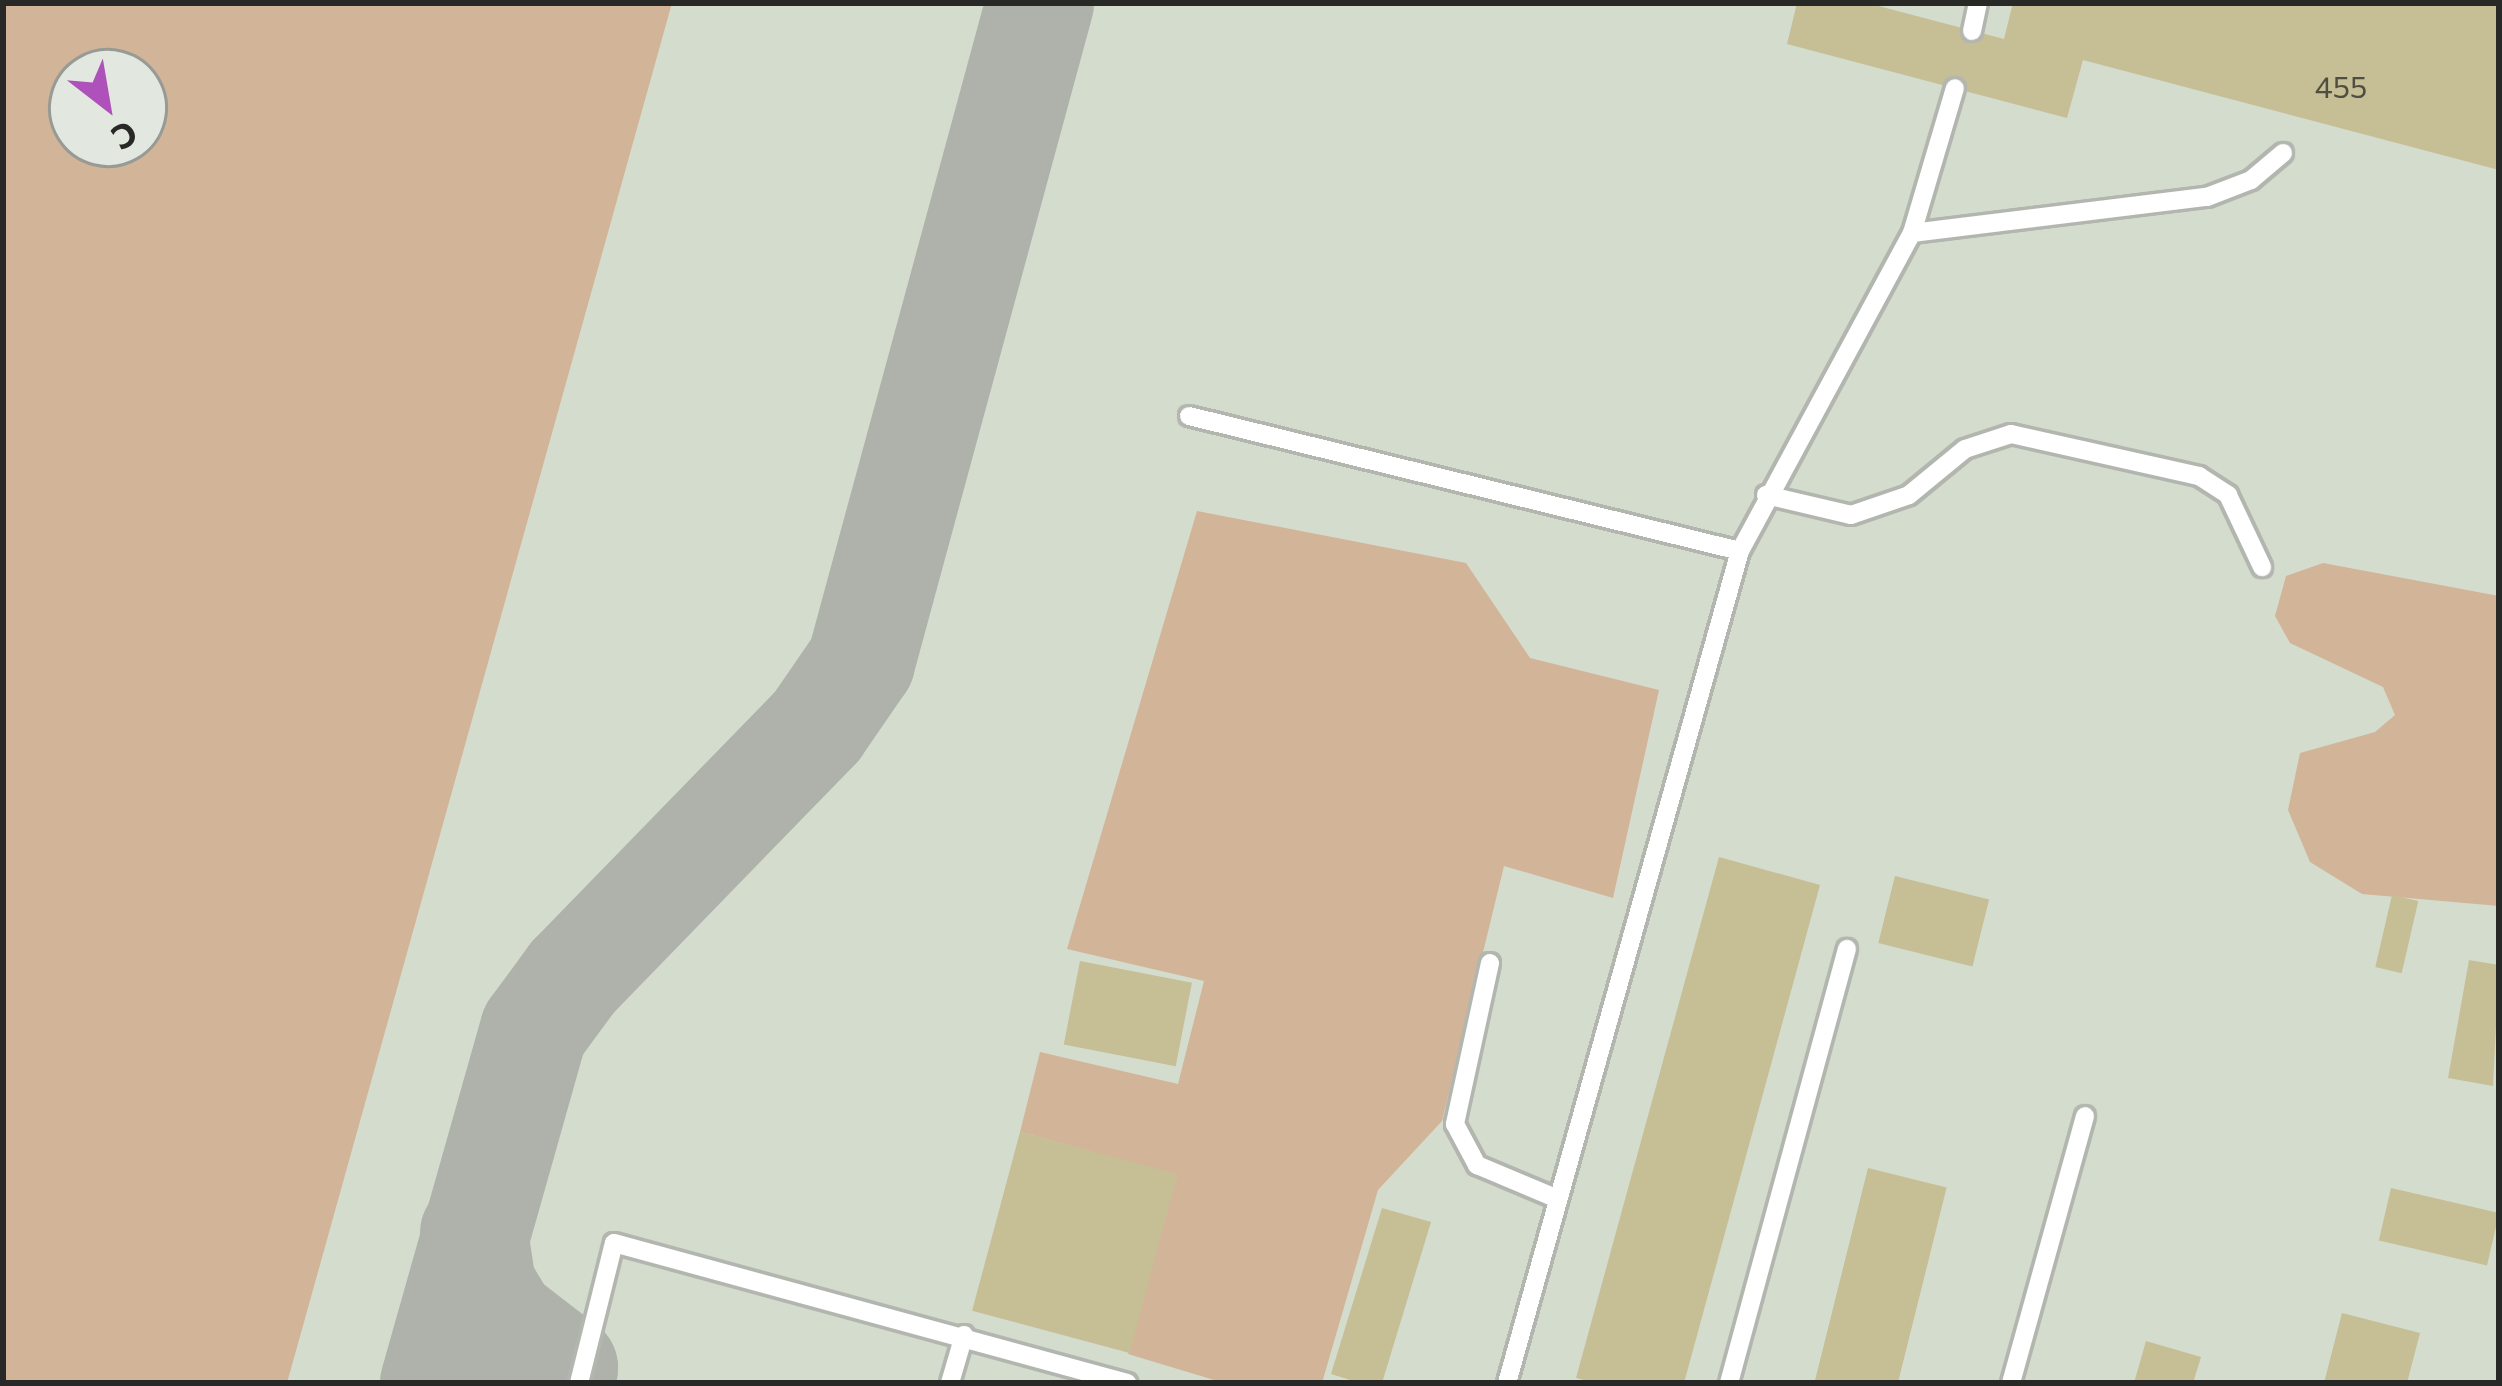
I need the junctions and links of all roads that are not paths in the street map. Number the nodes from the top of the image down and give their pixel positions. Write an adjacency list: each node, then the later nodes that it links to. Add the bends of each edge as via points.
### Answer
1 (1978, 3): 2 (lane)
2 (1972, 31)
3 (1955, 88): 5 (lane)
4 (2283, 153): 5 (lane, via 2251,180 2206,197)
5 (1912, 233): 7 (lane)
6 (1189, 416): 8 (lane)
7 (1766, 495): 8 (lane); 9 (lane, via 1851,515 1910,495 1965,449 2011,434 2199,476 2228,495)
8 (1740, 551): 13 (lane)
9 (2262, 567)
10 (1847, 949): 19 (lane)
11 (1490, 963): 13 (lane, via 1455,1124 1477,1165)
12 (2085, 1116): 20 (lane)
13 (1558, 1199): 18 (lane)
14 (964, 1335): 15 (lane, via 614,1244); 16 (lane); 17 (lane)
15 (579, 1383)
16 (950, 1383)
17 (1127, 1383)
18 (1507, 1383)
19 (1729, 1383)
20 (2011, 1383)

